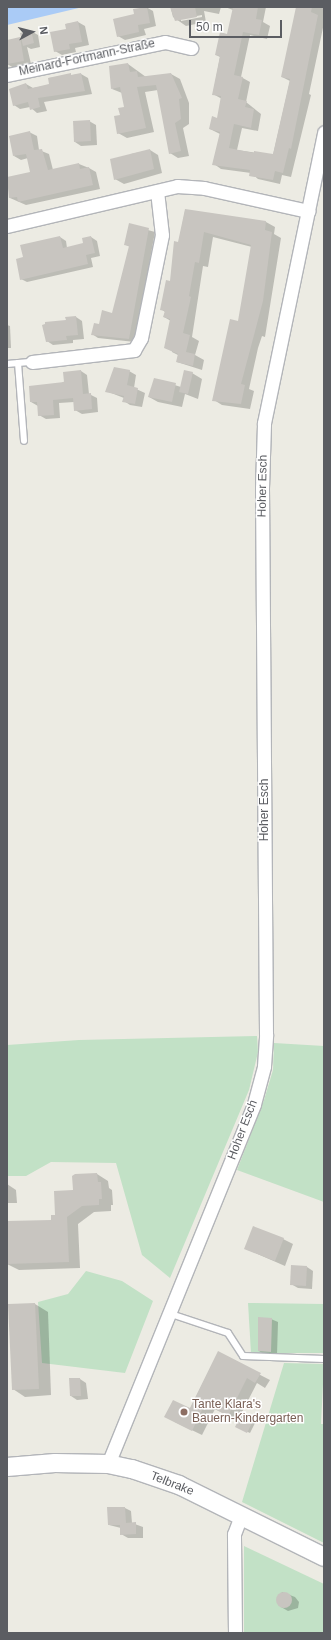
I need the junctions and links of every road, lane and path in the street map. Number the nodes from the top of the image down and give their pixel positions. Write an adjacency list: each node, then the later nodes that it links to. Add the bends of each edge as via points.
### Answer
1 (191, 48): 2 (street, Meinard-Fortmann-Straße, via 164,42)
2 (7, 75)
3 (324, 132): 5 (street, Hoher Esch)
4 (157, 191): 5 (street, via 190,186); 6 (street); 7 (street, via 162,235 141,338 134,350)
5 (308, 211): 11 (street, Hoher Esch, via 264,423 264,1066 254,1104)
6 (7, 226)
7 (32, 362): 8 (lane)
8 (18, 363): 9 (lane); 10 (lane)
9 (7, 364)
10 (24, 441)
11 (168, 1313): 12 (lane, via 228,1333 243,1356); 13 (street, Hoher Esch)
12 (324, 1359)
13 (108, 1464): 14 (street, Telbrake, via 55,1463); 15 (street, Telbrake, via 132,1469 179,1486)
14 (7, 1467)
15 (241, 1516): 16 (street, Telbrake); 17 (street, via 234,1534)
16 (324, 1557)
17 (235, 1633)

